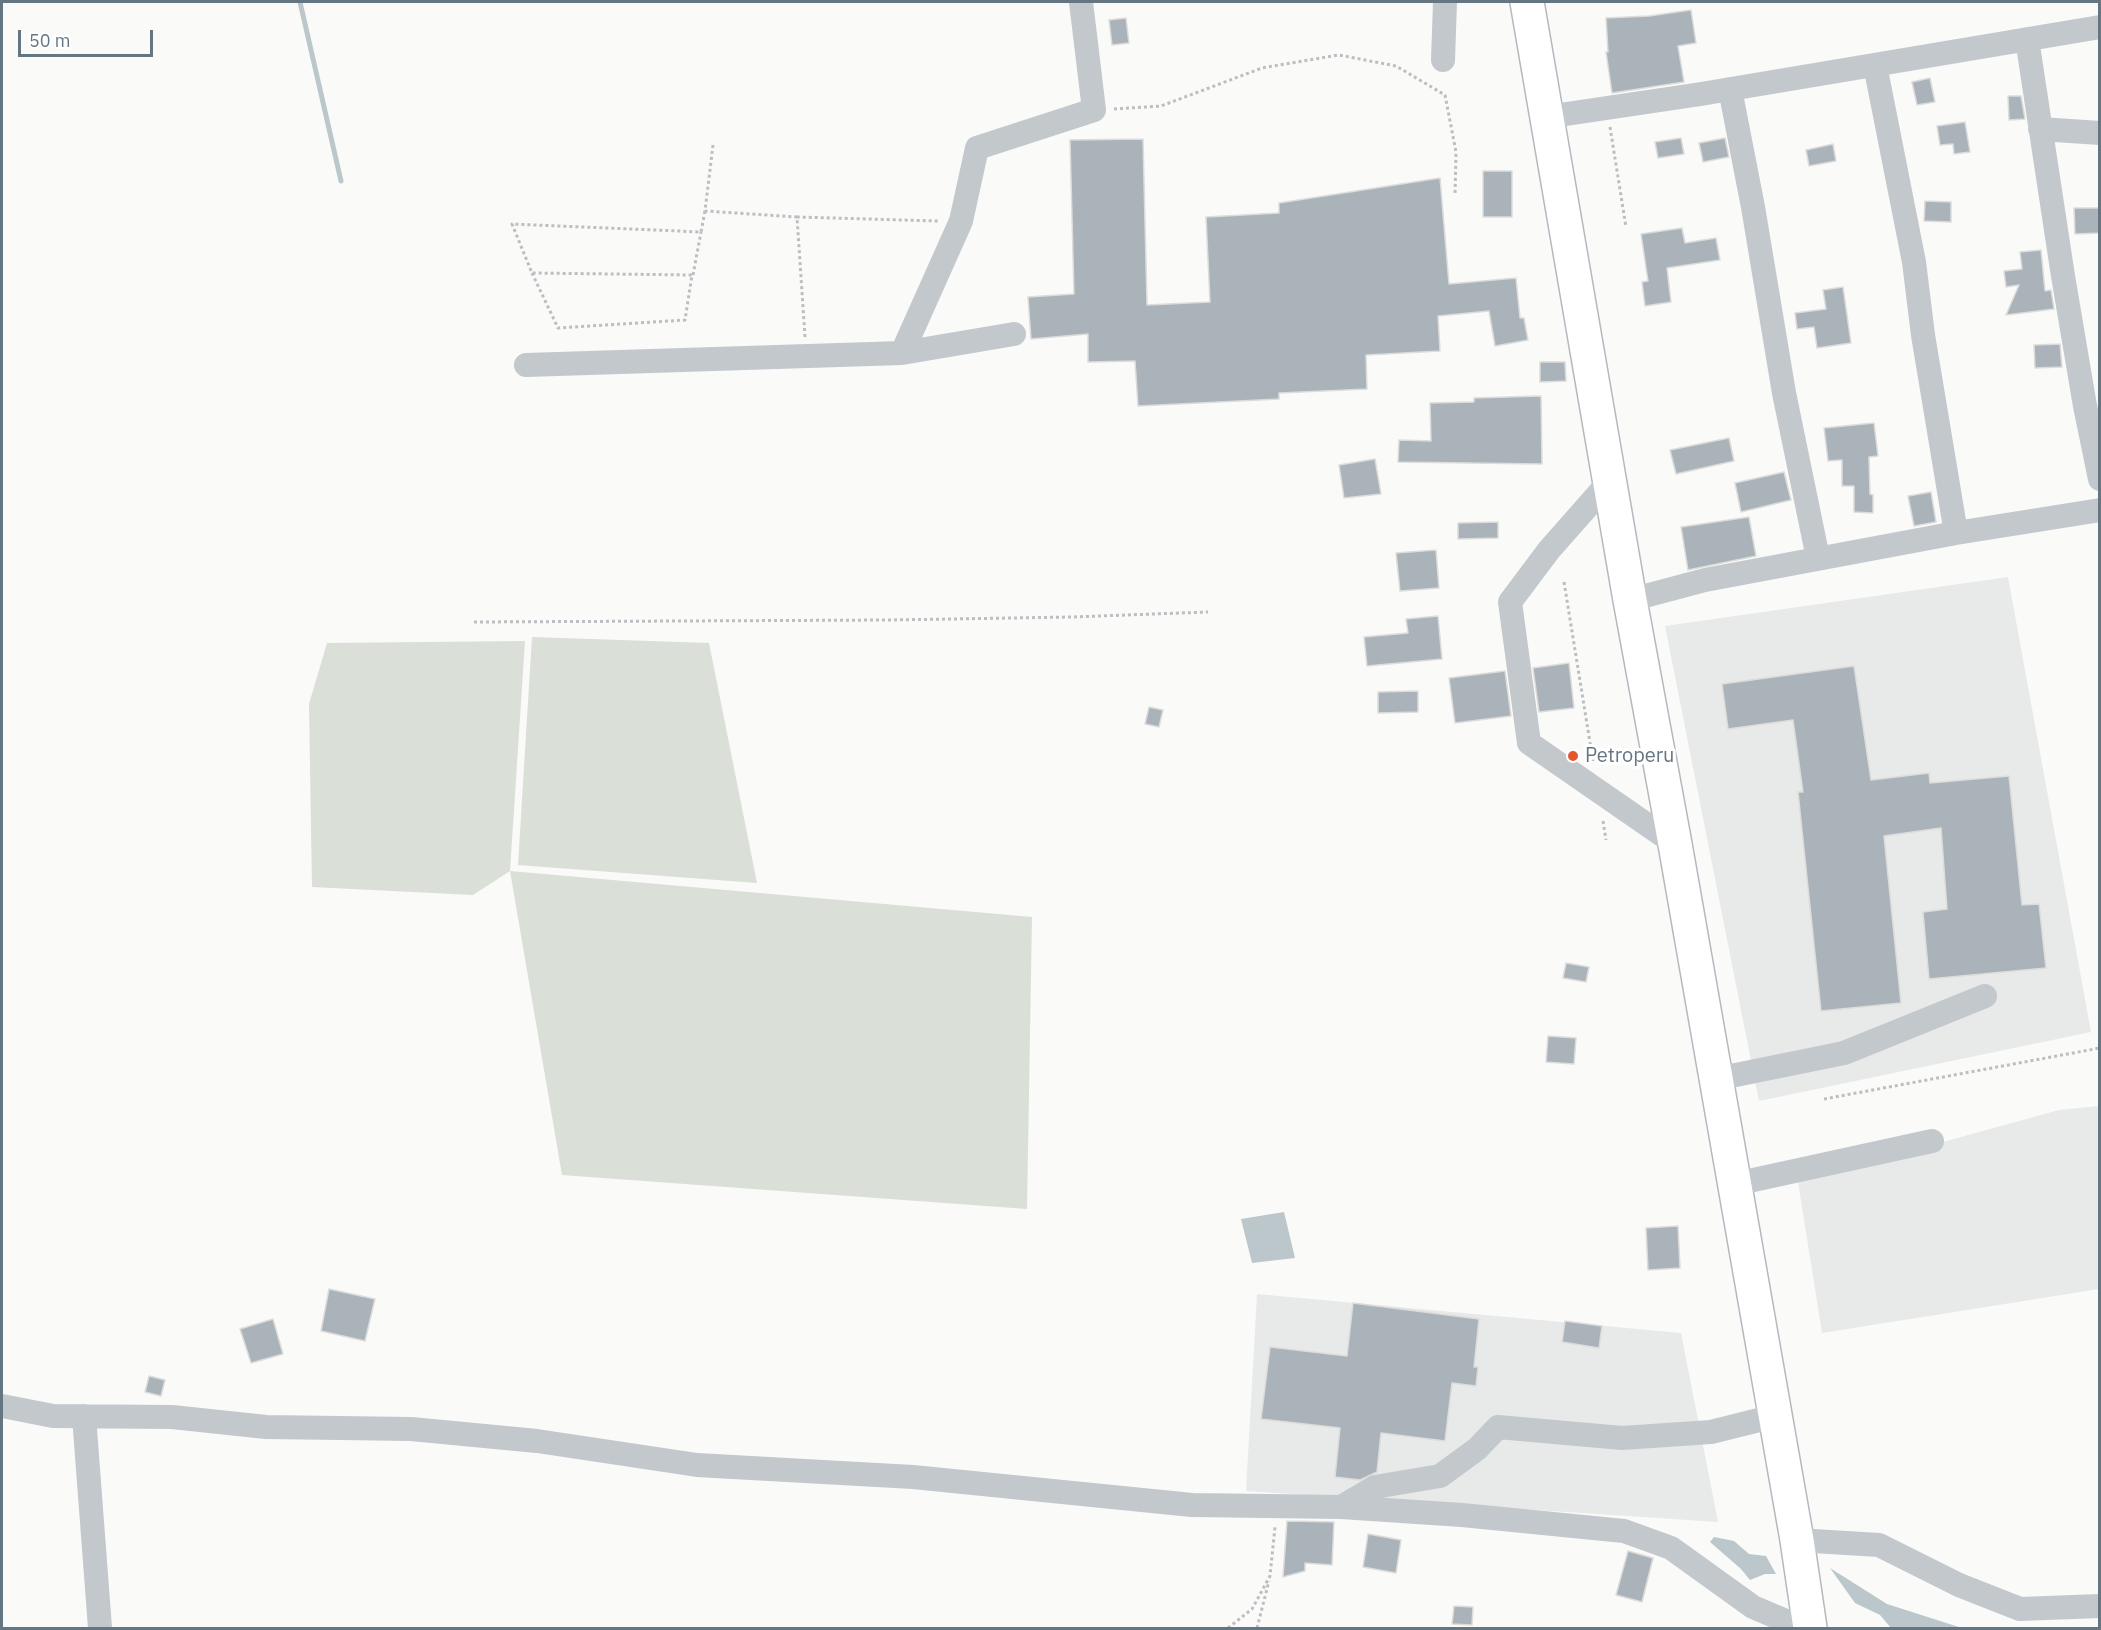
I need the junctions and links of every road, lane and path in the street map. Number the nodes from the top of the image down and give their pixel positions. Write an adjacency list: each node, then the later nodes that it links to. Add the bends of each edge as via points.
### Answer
1 (1081, 2): 10 (street)
2 (1445, 2): 6 (street)
3 (1527, 2): 11 (highway)
4 (2100, 27): 5 (street)
5 (2027, 39): 7 (street); 12 (street)
6 (1443, 60)
7 (1875, 65): 8 (street); 30 (street, via 1914,262)
8 (1730, 89): 9 (street); 31 (street)
9 (1606, 108): 11 (street); 19 (path)
10 (1094, 110): 15 (path, via 1161,106 1262,68 1339,55 1396,66 1445,95 1456,152); 18 (street, via 976,148)
11 (1546, 117): 28 (highway)
12 (2040, 129): 13 (street); 27 (street)
13 (2100, 133)
14 (713, 145): 16 (path)
15 (1455, 195)
16 (705, 211): 17 (path); 20 (path)
17 (797, 217): 18 (path); 25 (path)
18 (961, 221): 24 (street)
19 (1626, 227)
20 (701, 232): 21 (path, via 512,224); 22 (path)
21 (532, 273): 22 (path); 22 (path, via 558,328 685,320)
22 (692, 275)
23 (1014, 334): 24 (street)
24 (902, 353): 25 (street)
25 (807, 356): 26 (street)
26 (526, 364)
27 (2100, 479)
28 (1609, 482): 33 (highway); 36 (street, via 1549,550 1510,602 1529,743)
29 (2100, 510): 30 (street)
30 (1956, 533): 31 (street)
31 (1818, 558): 33 (street, via 1705,580)
32 (1564, 582): 36 (path)
33 (1630, 600): 38 (highway)
34 (1208, 612): 35 (path, via 889,620)
35 (474, 622)
36 (1598, 791): 37 (path); 38 (street)
37 (1606, 840)
38 (1676, 844): 41 (highway)
39 (1984, 996): 41 (street, via 1844,1053)
40 (2100, 1048): 42 (path)
41 (1716, 1079): 44 (highway)
42 (1824, 1099)
43 (1932, 1142): 44 (street)
44 (1735, 1184): 47 (highway)
45 (2, 1406): 46 (street, via 53,1416)
46 (84, 1416): 48 (street, via 172,1417 266,1427 411,1429 537,1441 697,1465 913,1477 1192,1505); 54 (street)
47 (1775, 1416): 49 (street, via 1711,1432 1622,1438 1498,1427 1477,1449 1440,1476 1375,1486); 50 (highway)
48 (1278, 1507): 49 (street); 51 (path)
49 (1341, 1507): 53 (street, via 1624,1531 1671,1548 1753,1607)
50 (1797, 1540): 52 (street, via 1879,1545 1959,1585 2020,1608); 53 (highway)
51 (1270, 1576): 55 (path, via 1252,1609); 56 (path)
52 (2100, 1606)
53 (1810, 1626)
54 (100, 1629)
55 (1228, 1629)
56 (1257, 1629)

